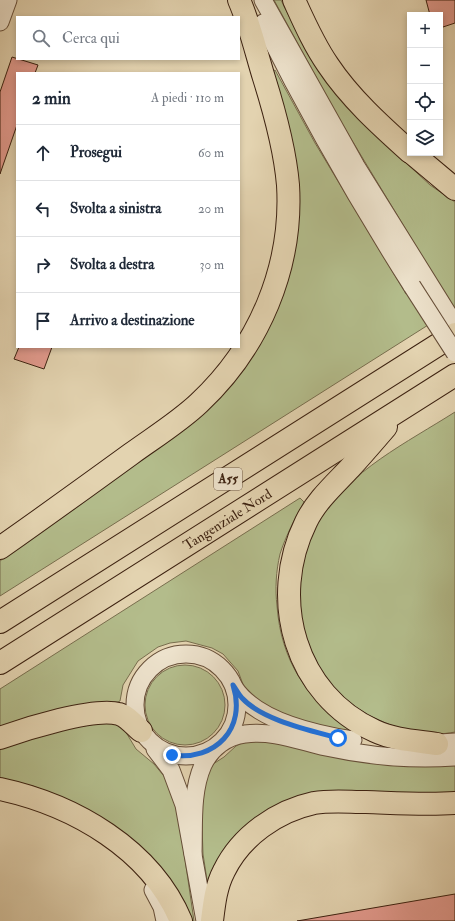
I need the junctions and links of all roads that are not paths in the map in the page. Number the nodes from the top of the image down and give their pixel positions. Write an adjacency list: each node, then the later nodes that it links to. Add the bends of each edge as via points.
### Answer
1 (8, 0): 6 (street)
2 (239, 0): 16 (highway, via 277,123 288,184 284,248 279,272 264,313 238,360 199,404)
3 (252, 0): 10 (street, via 294,85 343,172)
4 (263, 0): 10 (street)
5 (294, 0): 7 (highway, via 328,65 366,110)
6 (0, 22)
7 (407, 148)
8 (416, 156): 9 (highway)
9 (455, 189)
10 (419, 282): 11 (street); 13 (street, bridge)
11 (455, 325)
12 (455, 334): 17 (highway, A55)
13 (455, 353)
14 (455, 375): 15 (highway, Tangenziale Nord / A55)
15 (402, 408): 18 (highway, Tangenziale Nord / A55); 23 (highway, via 330,488 306,521 292,559 288,579 288,600 297,647 326,695 341,710 375,731 397,738)
16 (0, 548)
17 (0, 622)
18 (0, 663)
19 (233, 685): 20 (street, via 228,675 211,661 190,654 168,657 149,669 137,688 134,710); 22 (street, via 236,695 236,716 228,734); 23 (street, via 241,698 262,712 312,731 393,745)
20 (144, 736): 21 (highway, via 129,719 118,714 104,713 41,724); 22 (street, via 165,752 185,757 198,755); 28 (street, via 171,770 179,788)
21 (0, 738)
22 (220, 743): 24 (street, via 245,734 264,733 364,753 419,758); 28 (street, via 203,765 197,786)
23 (446, 743)
24 (455, 757)
25 (0, 789): 27 (highway, via 46,802)
26 (455, 803): 32 (highway, via 314,803 278,817 254,833 231,859 218,886)
27 (94, 826): 29 (street, via 147,882 159,900); 30 (highway, via 139,858 158,881)
28 (193, 854): 31 (street)
29 (165, 921)
30 (181, 921)
31 (204, 921)
32 (212, 921)

